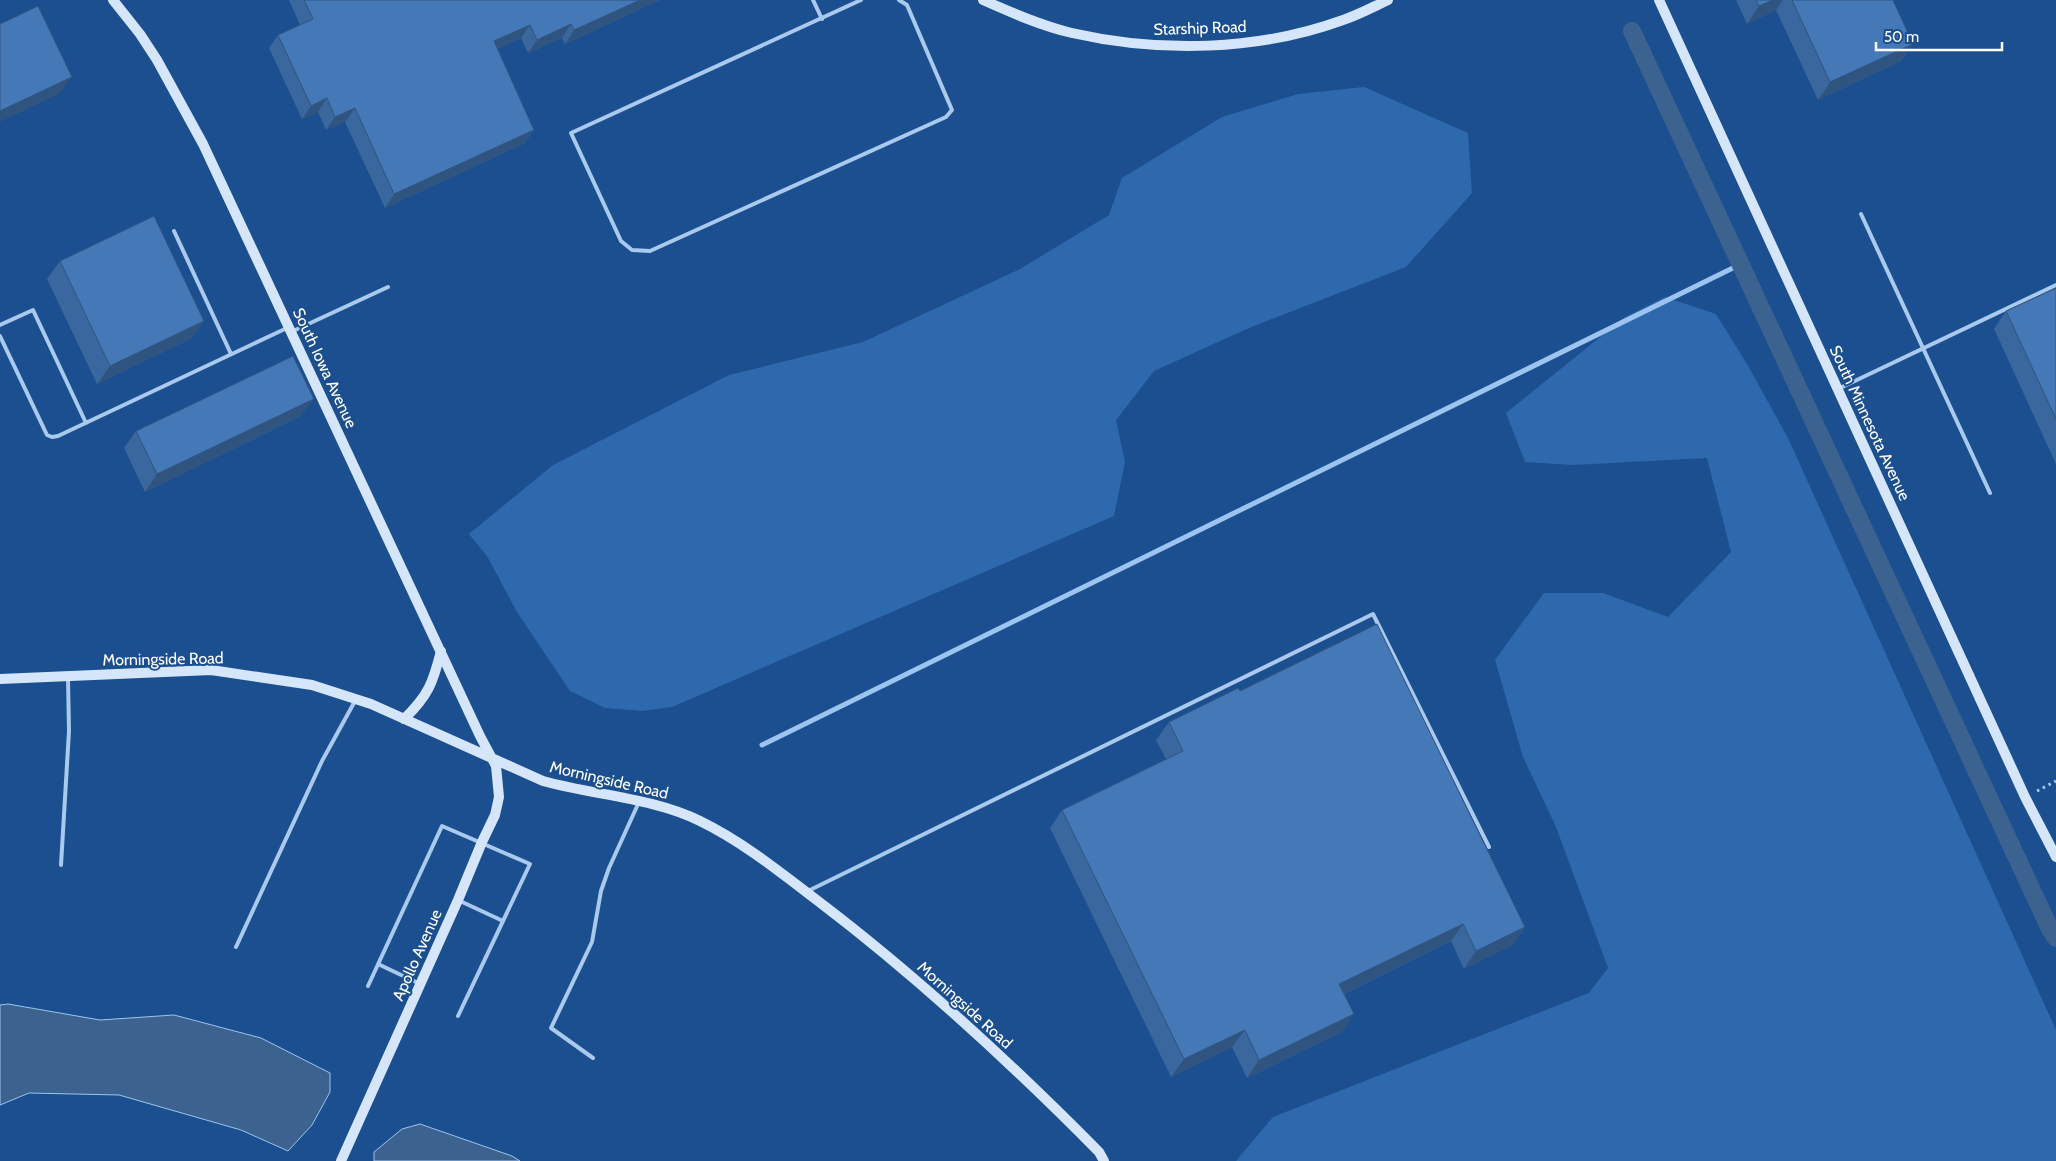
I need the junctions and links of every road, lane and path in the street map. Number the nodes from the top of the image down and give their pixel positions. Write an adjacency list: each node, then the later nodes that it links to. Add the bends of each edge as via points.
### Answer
1 (112, 0): 14 (street, South Iowa Avenue, via 140,34 173,86)
2 (814, 0): 8 (lane)
3 (861, 0): 8 (lane)
4 (899, 0): 8 (lane, via 907,5 952,110 946,117 650,251 632,250 621,240 571,133)
5 (983, 0): 6 (street, Starship Road, via 1072,33 1157,47 1220,45 1280,37 1343,20)
6 (1388, 0)
7 (1659, 0): 18 (street, South Minnesota Avenue)
8 (822, 19)
9 (1861, 214): 16 (lane)
10 (174, 231): 17 (lane)
11 (2056, 285): 16 (lane)
12 (388, 287): 14 (lane)
13 (0, 325): 19 (lane, via 33,310)
14 (290, 330): 17 (lane); 21 (street, South Iowa Avenue)
15 (0, 336): 19 (lane, via 47,434 58,436)
16 (1923, 348): 18 (lane); 20 (lane)
17 (231, 354): 19 (lane)
18 (1838, 389): 28 (street, South Minnesota Avenue)
19 (86, 423)
20 (1990, 493)
21 (440, 651): 25 (street, via 433,681 420,704); 26 (street, South Iowa Avenue)
22 (68, 676): 23 (street, Morningside Road); 24 (street, Morningside Road, via 211,670 312,685); 33 (lane, via 69,731)
23 (0, 679)
24 (356, 699): 25 (street, Morningside Road); 37 (lane, via 322,761)
25 (404, 719): 26 (street, Morningside Road)
26 (492, 759): 29 (street, Morningside Road, via 573,789); 30 (street, Apollo Avenue, via 496,766 499,797 496,815)
27 (2056, 781): 28 (path)
28 (2025, 797): 32 (street, South Minnesota Avenue)
29 (639, 802): 34 (street, Morningside Road, via 668,808 699,820 758,856); 42 (lane, via 601,890 592,942 551,1028)
30 (482, 842): 35 (street, Apollo Avenue); 36 (lane, via 530,864); 38 (lane, via 442,826)
31 (1489, 846): 34 (lane, via 1373,614)
32 (2056, 858)
33 (61, 865)
34 (806, 892): 44 (street, Morningside Road, via 870,941 1027,1080 1099,1152)
35 (458, 900): 36 (lane); 39 (street, Apollo Avenue)
36 (503, 921): 41 (lane)
37 (236, 947)
38 (378, 964): 39 (lane); 40 (lane)
39 (420, 984): 43 (street, Apollo Avenue)
40 (368, 986)
41 (458, 1016)
42 (592, 1058)
43 (341, 1161)
44 (1104, 1161)

